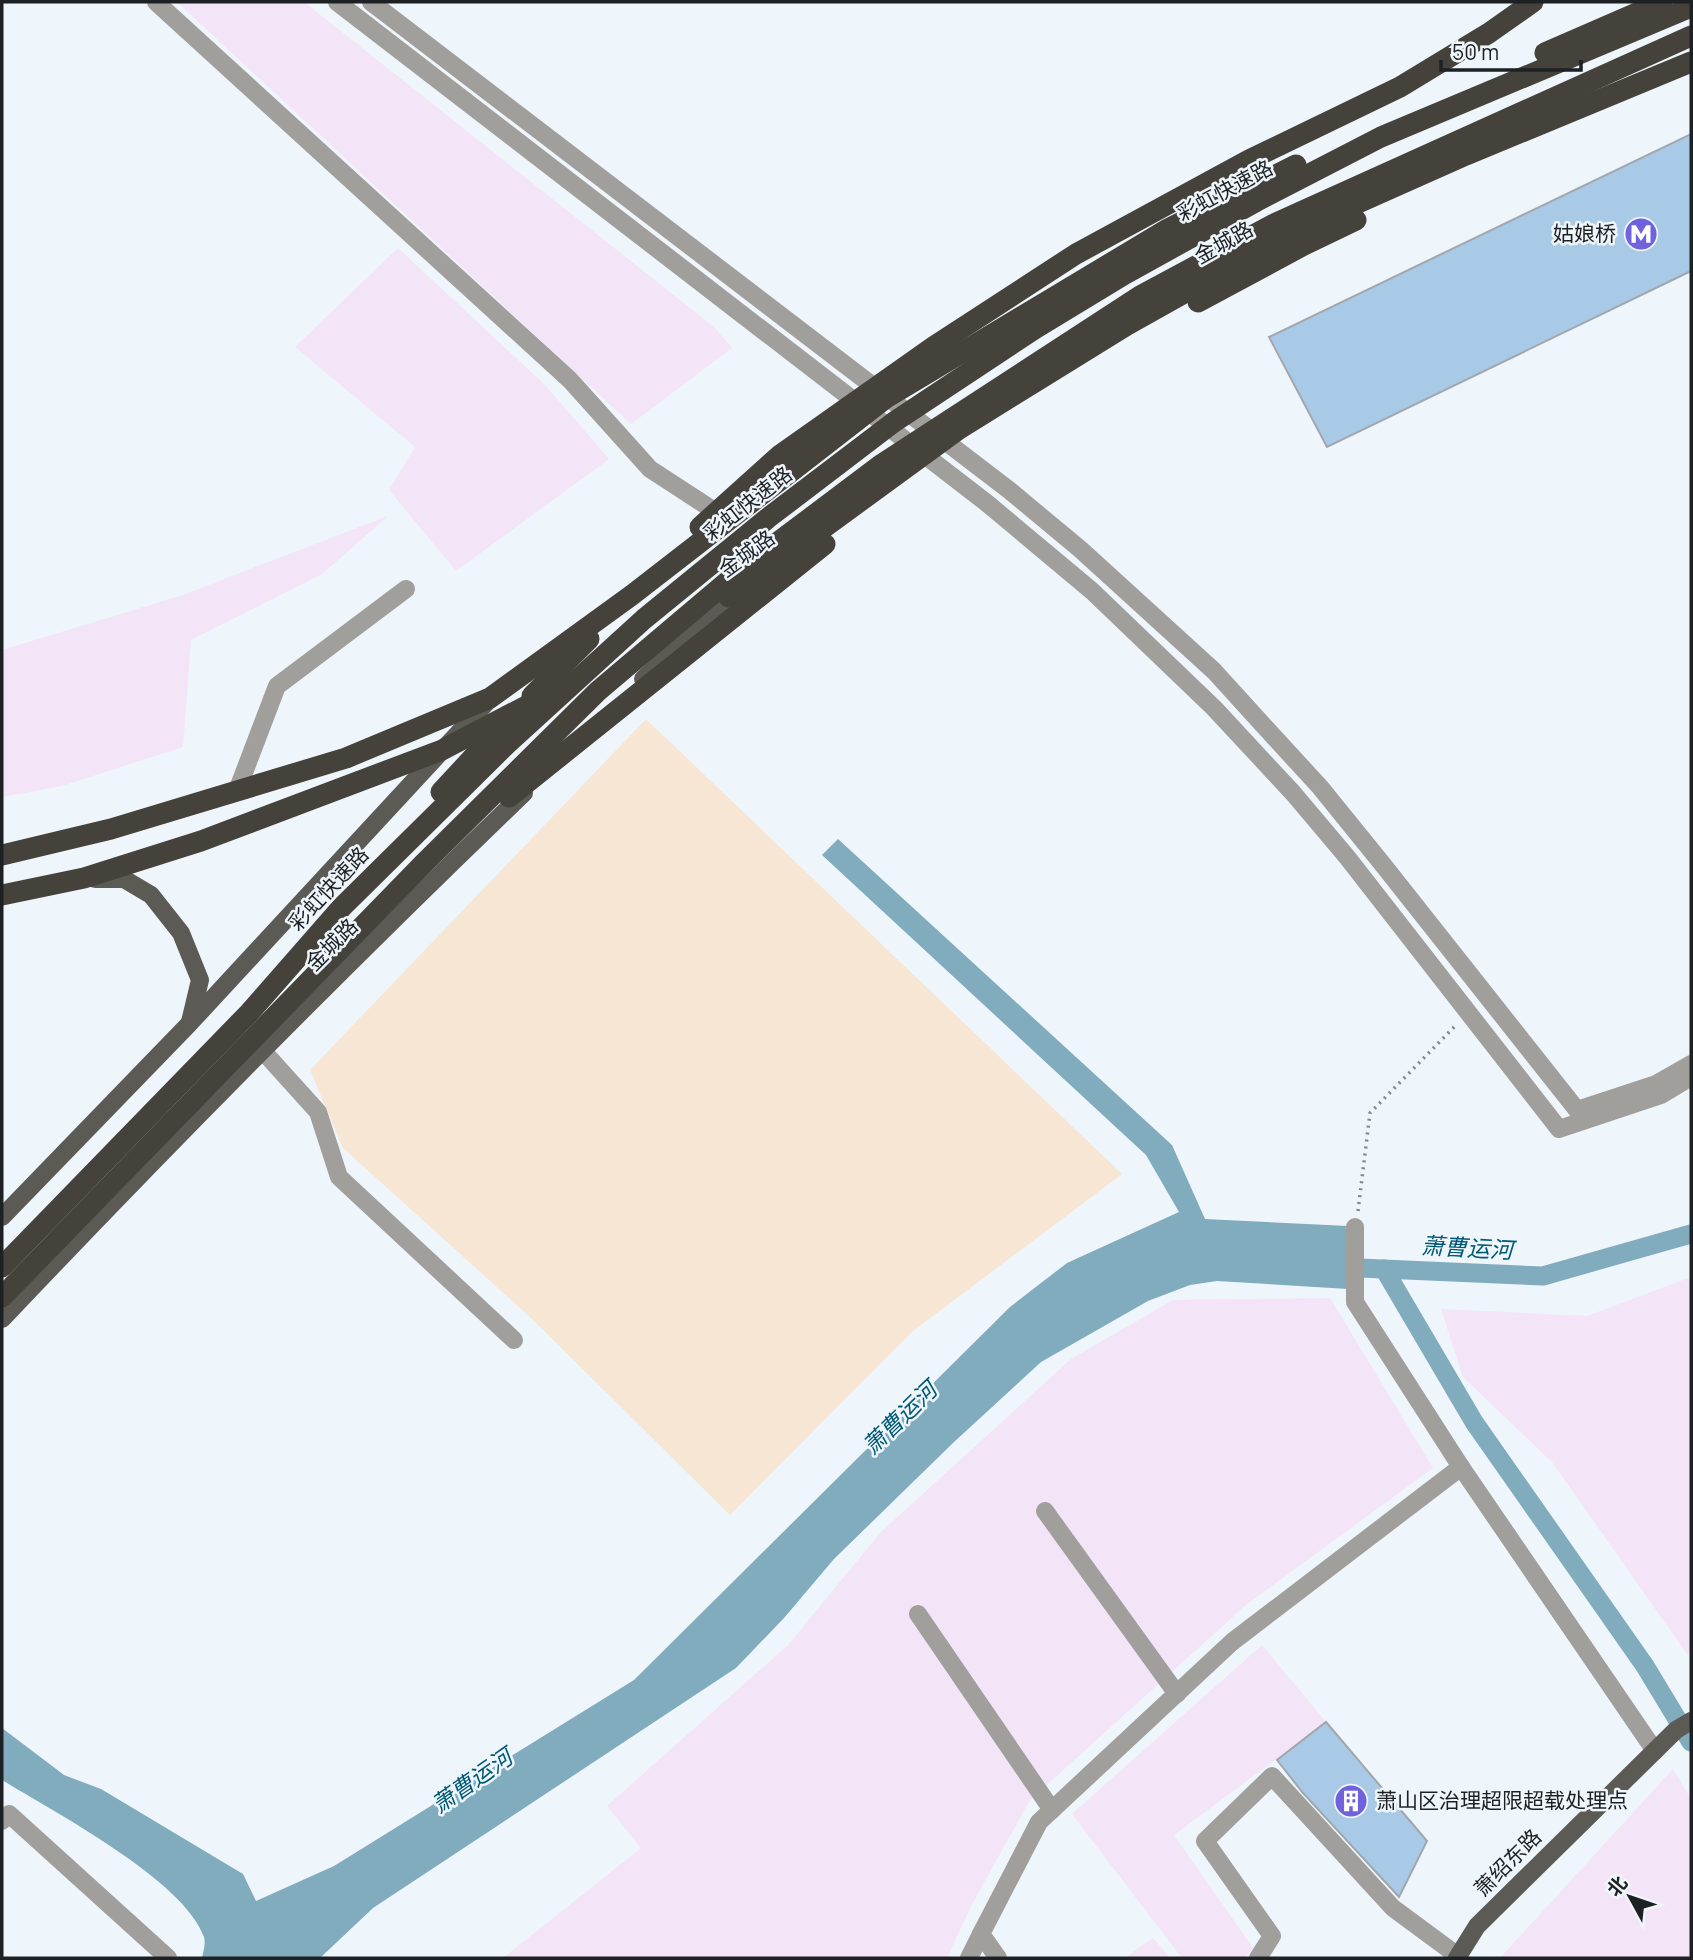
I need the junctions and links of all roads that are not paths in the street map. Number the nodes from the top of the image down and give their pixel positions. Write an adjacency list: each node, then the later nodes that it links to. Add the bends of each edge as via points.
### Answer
1 (156, 2): 14 (street, via 570,380 650,469)
2 (337, 2): 11 (street)
3 (371, 2): 10 (street)
4 (1533, 2): 14 (highway, via 1400,87 1250,160 1076,254 780,455)
5 (1662, 2): 10 (highway, 金城路, via 1348,139 1166,230)
6 (1691, 7): 24 (highway, 彩虹快速路, via 1381,137 1125,274 894,422 644,619 507,744)
7 (1691, 36): 21 (highway, via 1274,225 1140,296 1057,348 882,464 741,570 598,691)
8 (1691, 62): 12 (highway, 金城路, via 1293,232 1127,325)
9 (1691, 78): 21 (highway, via 1429,185 1304,245 1131,338 988,427 836,535)
10 (887, 398): 11 (highway, 金城路); 12 (street)
11 (868, 411): 13 (street); 17 (highway, 金城路, via 632,595)
12 (944, 441): 13 (highway, 金城路); 27 (street, via 1080,549 1214,671 1320,787 1577,1110 1656,1084)
13 (925, 455): 16 (highway, 金城路); 28 (street, via 1092,590 1214,708 1338,846 1559,1129 1661,1096)
14 (716, 512): 24 (highway, via 466,762)
15 (406, 589): 19 (street, via 276,686)
16 (723, 601): 18 (highway); 26 (main road, 金城路)
17 (490, 698): 18 (main road, 金城路); 19 (highway, via 346,758)
18 (442, 750): 22 (highway, via 201,841); 25 (main road, 金城路)
19 (237, 791): 20 (highway, via 111,829)
20 (2, 855)
21 (424, 863): 32 (highway)
22 (84, 878): 23 (highway); 25 (main road, via 124,879 151,895 181,933 200,980)
23 (2, 895)
24 (342, 907): 31 (highway, 彩虹快速路, via 250,1012)
25 (189, 1024): 29 (main road, 金城路)
26 (262, 1050): 33 (main road, 金城路); 34 (street, via 318,1112 339,1177)
27 (1691, 1063)
28 (1691, 1077)
29 (2, 1217)
30 (1355, 1227): 35 (street, via 1355,1302)
31 (2, 1267)
32 (2, 1297)
33 (2, 1319)
34 (514, 1340)
35 (1461, 1467): 38 (street, via 1232,1642); 40 (street)
36 (1045, 1511): 38 (street)
37 (918, 1614): 41 (street)
38 (1177, 1694): 41 (street)
39 (1684, 1726): 40 (main road, 萧绍东路)
40 (1655, 1751): 44 (main road, 萧绍东路, via 1477,1926)
41 (1052, 1810): 43 (street, via 1039,1822)
42 (2, 1821): 45 (street, via 9,1814)
43 (981, 1934): 46 (street); 47 (street)
44 (1458, 1957): 48 (street, via 1393,1908 1272,1776 1205,1841 1272,1936)
45 (168, 1958)
46 (969, 1958)
47 (998, 1958)
48 (1258, 1958)

